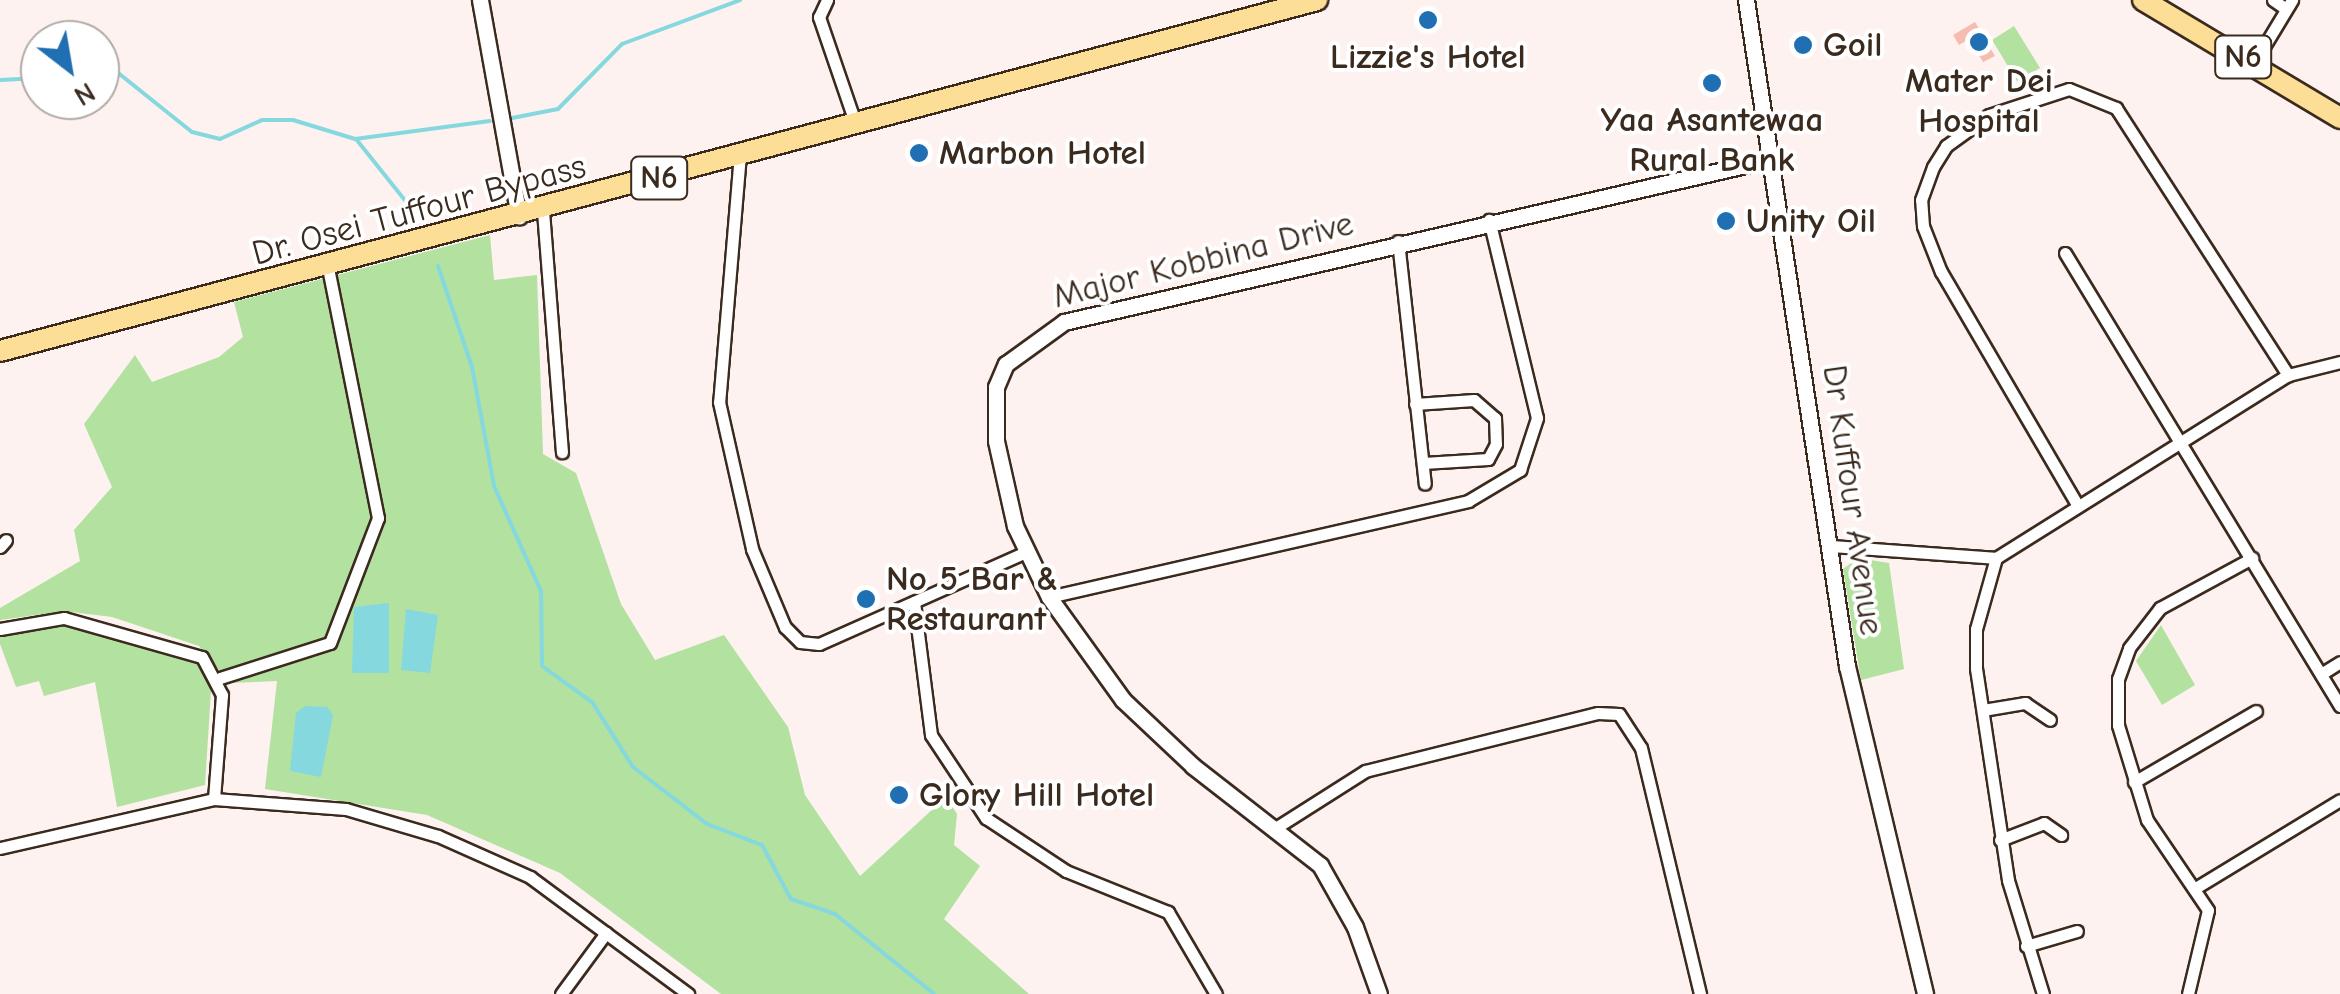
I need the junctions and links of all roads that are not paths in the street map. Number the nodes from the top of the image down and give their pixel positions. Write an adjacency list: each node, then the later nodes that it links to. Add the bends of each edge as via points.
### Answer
1 (480, 0): 14 (street)
2 (827, 0): 10 (street, via 819,17)
3 (1317, 0): 10 (highway, Dr. Osei Tuffour Bypass / N6)
4 (2143, 0): 8 (highway, N6)
5 (2273, 0): 7 (street)
6 (1749, 3): 12 (street, Dr Kuffour Avenue)
7 (2289, 4): 8 (street)
8 (2254, 63): 9 (highway, N6)
9 (2340, 118)
10 (855, 122): 11 (highway, Dr. Osei Tuffour Bypass / N6)
11 (740, 154): 13 (highway, Dr. Osei Tuffour Bypass / N6); 33 (street, via 719,402 730,471 776,615 800,642 819,644)
12 (1770, 159): 15 (street, Major Kobbina Drive); 28 (street, Dr Kuffour Avenue)
13 (543, 211): 14 (highway, Dr. Osei Tuffour Bypass / N6); 24 (street)
14 (519, 217): 18 (highway, Dr. Osei Tuffour Bypass / N6)
15 (1490, 220): 16 (street, Major Kobbina Drive); 32 (street, via 1538,418 1520,470 1468,501)
16 (1398, 242): 22 (street); 29 (street, Major Kobbina Drive, via 1064,322 1016,350 996,387 994,423)
17 (2066, 253): 23 (street)
18 (328, 267): 19 (highway, Dr. Osei Tuffour Bypass / N6); 37 (street, via 378,518 338,636 308,656)
19 (0, 351)
20 (2340, 362): 21 (street)
21 (2288, 375): 23 (street); 27 (street, via 2116,108 2069,89 1989,114 1946,146 1933,168 1922,200 1923,226 1940,272)
22 (1416, 404): 25 (street); 25 (street, via 1474,400 1494,418 1496,444 1488,459)
23 (2182, 443): 27 (street); 31 (street)
24 (562, 452)
25 (1422, 463): 26 (street)
26 (1425, 484)
27 (2078, 506): 30 (street)
28 (1830, 546): 30 (street); 58 (street, Dr Kuffour Avenue, via 1855,704)
29 (1026, 552): 32 (street, Major Kobbina Drive); 33 (street)
30 (1996, 558): 39 (street, via 1976,629)
31 (2252, 558): 36 (street); 42 (street, via 2160,608 2129,648 2116,705)
32 (1049, 596): 45 (street, Major Kobbina Drive, via 1124,700)
33 (914, 602): 55 (street, via 932,735 986,818 1079,878 1168,912)
34 (0, 629): 37 (street, via 52,616 104,624 193,651)
35 (2340, 662): 36 (street)
36 (2321, 674): 38 (street)
37 (220, 678): 43 (street)
38 (2340, 706)
39 (1982, 710): 41 (street, via 2024,703); 47 (street)
40 (2256, 712): 42 (street)
41 (2050, 720)
42 (2134, 782): 49 (street, via 2161,846)
43 (214, 799): 48 (street); 51 (street, via 346,809 438,836 530,877)
44 (2340, 800): 49 (street)
45 (1274, 829): 56 (street, Major Kobbina Drive, via 1333,882); 57 (street, via 1365,770 1598,713 1619,714 1641,748)
46 (2062, 835): 47 (street, via 2044,823)
47 (2000, 840): 52 (street)
48 (0, 848)
49 (2197, 887): 60 (street, via 2208,910)
50 (2077, 931): 52 (street)
51 (606, 933): 53 (street); 54 (street)
52 (2026, 946): 59 (street)
53 (561, 994)
54 (688, 994)
55 (1216, 994)
56 (1379, 994)
57 (1700, 994)
58 (1925, 994)
59 (2043, 994)
60 (2188, 994)

